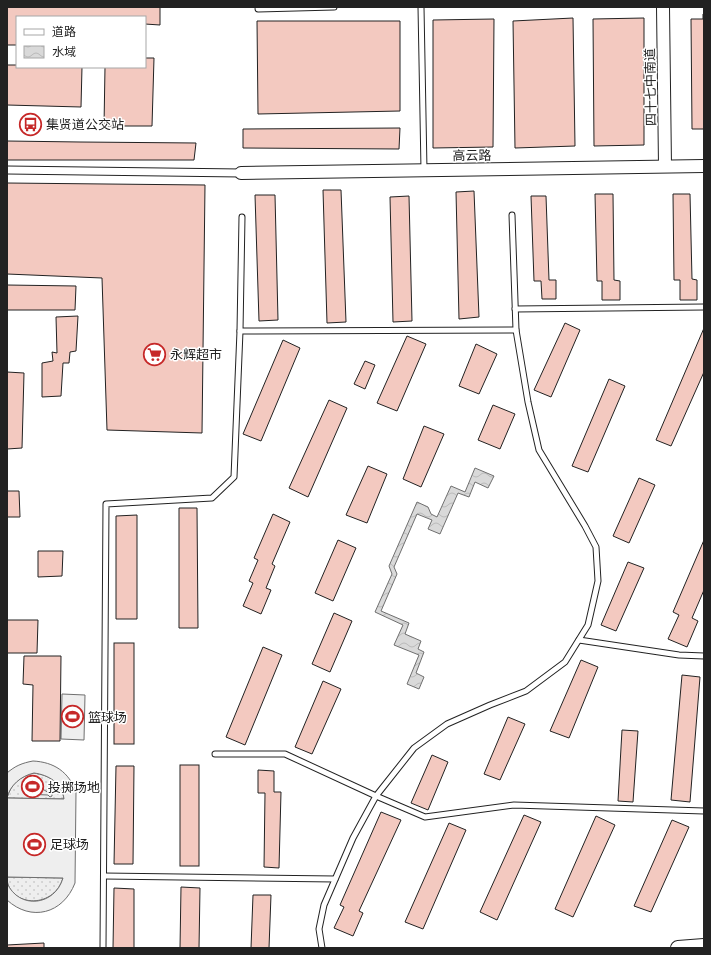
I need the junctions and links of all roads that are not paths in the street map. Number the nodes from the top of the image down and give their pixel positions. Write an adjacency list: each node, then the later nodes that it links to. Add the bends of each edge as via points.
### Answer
1 (334, 7): 4 (lane)
2 (420, 7): 8 (lane)
3 (663, 7): 5 (street, 四十七中南道)
4 (258, 9)
5 (665, 166): 6 (street, 高云路); 8 (street, 高云路)
6 (704, 166)
7 (7, 170): 9 (street)
8 (424, 170): 9 (street, 高云路)
9 (241, 173)
10 (512, 215): 13 (lane)
11 (242, 217): 15 (lane)
12 (704, 307): 13 (lane)
13 (515, 309): 14 (lane)
14 (516, 330): 15 (lane); 16 (lane, via 539,450 596,547 598,581 588,625)
15 (240, 331): 21 (lane, via 234,477 212,498 106,504)
16 (579, 640): 17 (lane, via 679,656); 19 (lane, via 565,662 526,691 447,724 414,748)
17 (704, 656)
18 (215, 754): 19 (lane, via 286,754)
19 (376, 796): 20 (lane, via 425,817 514,805); 22 (lane, via 352,838)
20 (704, 811)
21 (104, 876): 22 (lane); 24 (lane)
22 (335, 879): 25 (lane, via 324,905 319,929)
23 (704, 946): 26 (main road)
24 (103, 948)
25 (322, 948)
26 (678, 948)

